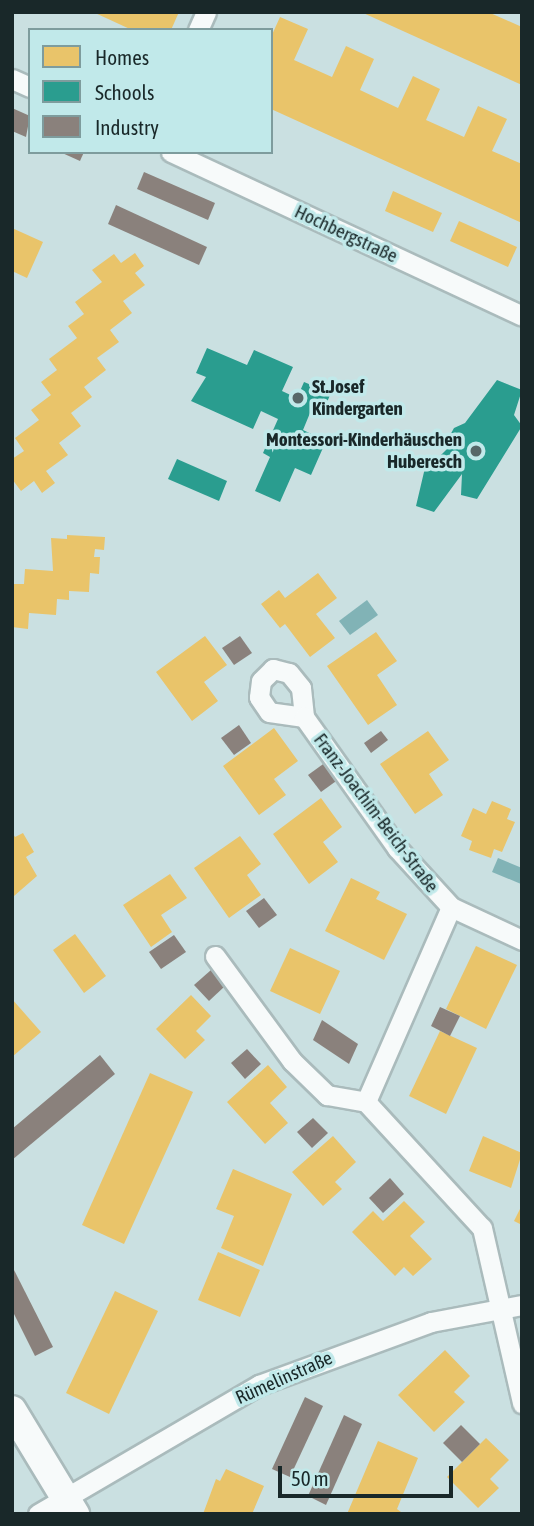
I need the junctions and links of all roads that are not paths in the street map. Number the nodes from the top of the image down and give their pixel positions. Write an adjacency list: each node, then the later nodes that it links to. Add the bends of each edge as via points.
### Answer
1 (206, 12): 2 (street)
2 (199, 28)
3 (12, 79): 4 (street)
4 (28, 86)
5 (175, 154): 6 (street, Hochbergstraße)
6 (522, 316)
7 (304, 717): 8 (street, Franz-Joachim-Beich-Straße, via 397,848)
8 (451, 907): 9 (street, Franz-Joachim-Beich-Straße); 11 (street, Franz-Joachim-Beich-Straße)
9 (522, 940)
10 (215, 956): 11 (street, via 292,1061 327,1095)
11 (366, 1102): 13 (street, via 482,1228)
12 (522, 1305): 13 (street, Rümelinstraße)
13 (501, 1307): 14 (street); 16 (street, Rümelinstraße, via 431,1322 259,1385)
14 (522, 1403)
15 (12, 1410): 16 (street)
16 (70, 1506): 17 (street, Rümelinstraße)
17 (38, 1514)

